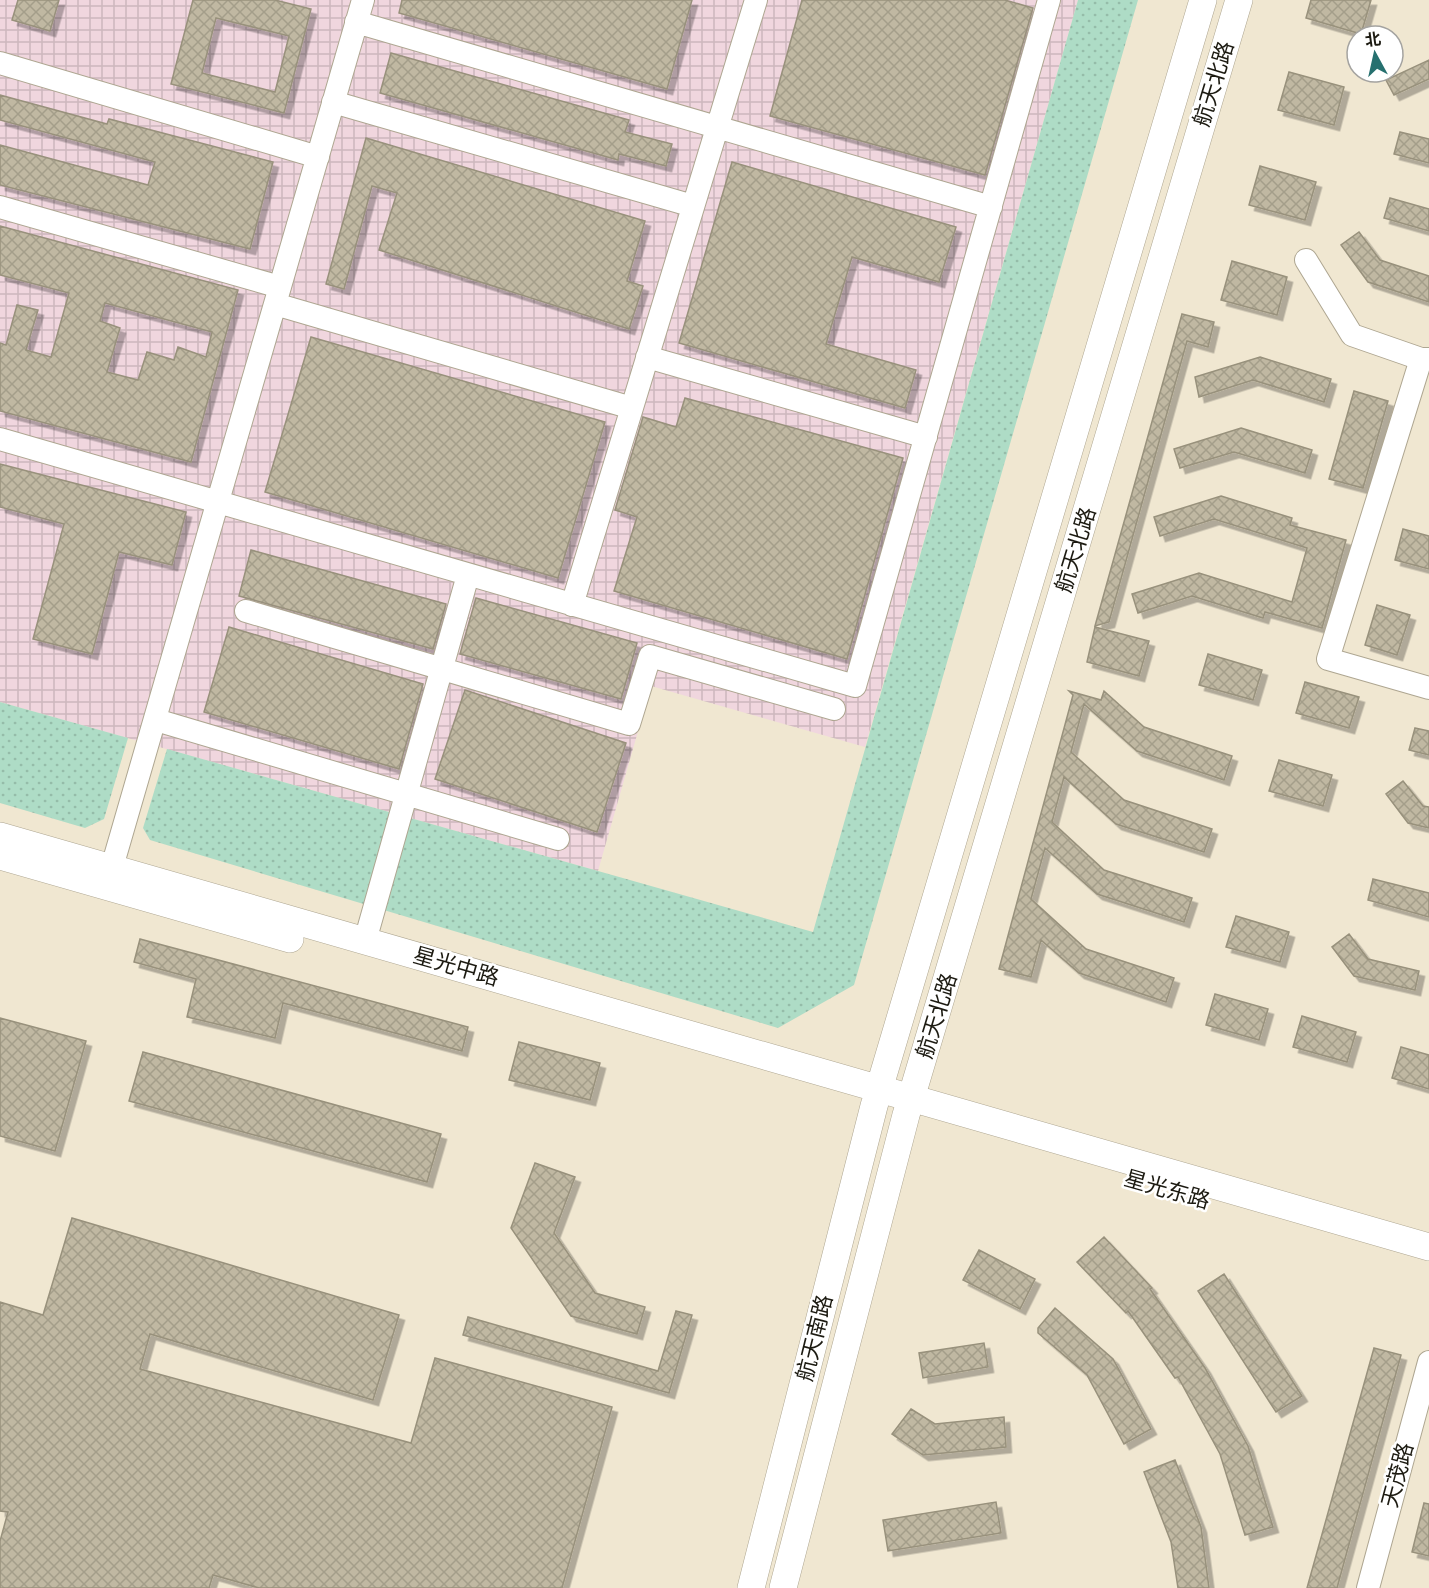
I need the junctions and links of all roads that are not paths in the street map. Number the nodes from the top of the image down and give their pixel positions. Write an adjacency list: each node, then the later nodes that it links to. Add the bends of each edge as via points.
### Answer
1 (363, 0): 6 (street)
2 (756, 0): 9 (street)
3 (1049, 0): 13 (street)
4 (1203, 0): 35 (main road, 航天北路)
5 (1239, 0): 36 (main road, 航天北路)
6 (356, 22): 8 (street); 9 (street)
7 (0, 63): 10 (street)
8 (333, 102): 10 (street); 11 (street)
9 (718, 126): 11 (street); 13 (street)
10 (318, 157): 15 (street)
11 (693, 206): 16 (street)
12 (0, 207): 15 (street)
13 (991, 207): 19 (street)
14 (1306, 260): 17 (street, via 1352,335)
15 (278, 295): 18 (street); 21 (street)
16 (647, 357): 18 (street); 19 (street)
17 (1425, 359): 26 (street, via 1328,659)
18 (632, 408): 23 (street)
19 (926, 437): 23 (street, via 855,686)
20 (0, 440): 21 (street)
21 (219, 503): 22 (street); 28 (street)
22 (468, 575): 23 (street); 25 (street)
23 (572, 604)
24 (246, 611): 25 (street)
25 (442, 669): 27 (street, via 629,724 650,656); 29 (street)
26 (1429, 688)
27 (834, 709)
28 (156, 720): 29 (street); 33 (street)
29 (406, 793): 31 (street); 34 (street)
30 (0, 836): 33 (main road, 星光中路)
31 (558, 838)
32 (0, 856): 35 (main road, 星光中路)
33 (112, 867): 34 (main road, 星光中路)
34 (365, 941): 35 (main road, 星光中路)
35 (877, 1097): 36 (main road, 星光中路); 40 (main road, 航天南路)
36 (909, 1107): 37 (main road, 星光东路); 38 (main road, 星光东路); 41 (main road, 航天南路)
37 (1429, 1247)
38 (1429, 1265)
39 (1429, 1362): 42 (street, 天茂路)
40 (751, 1588)
41 (783, 1588)
42 (1368, 1588)

